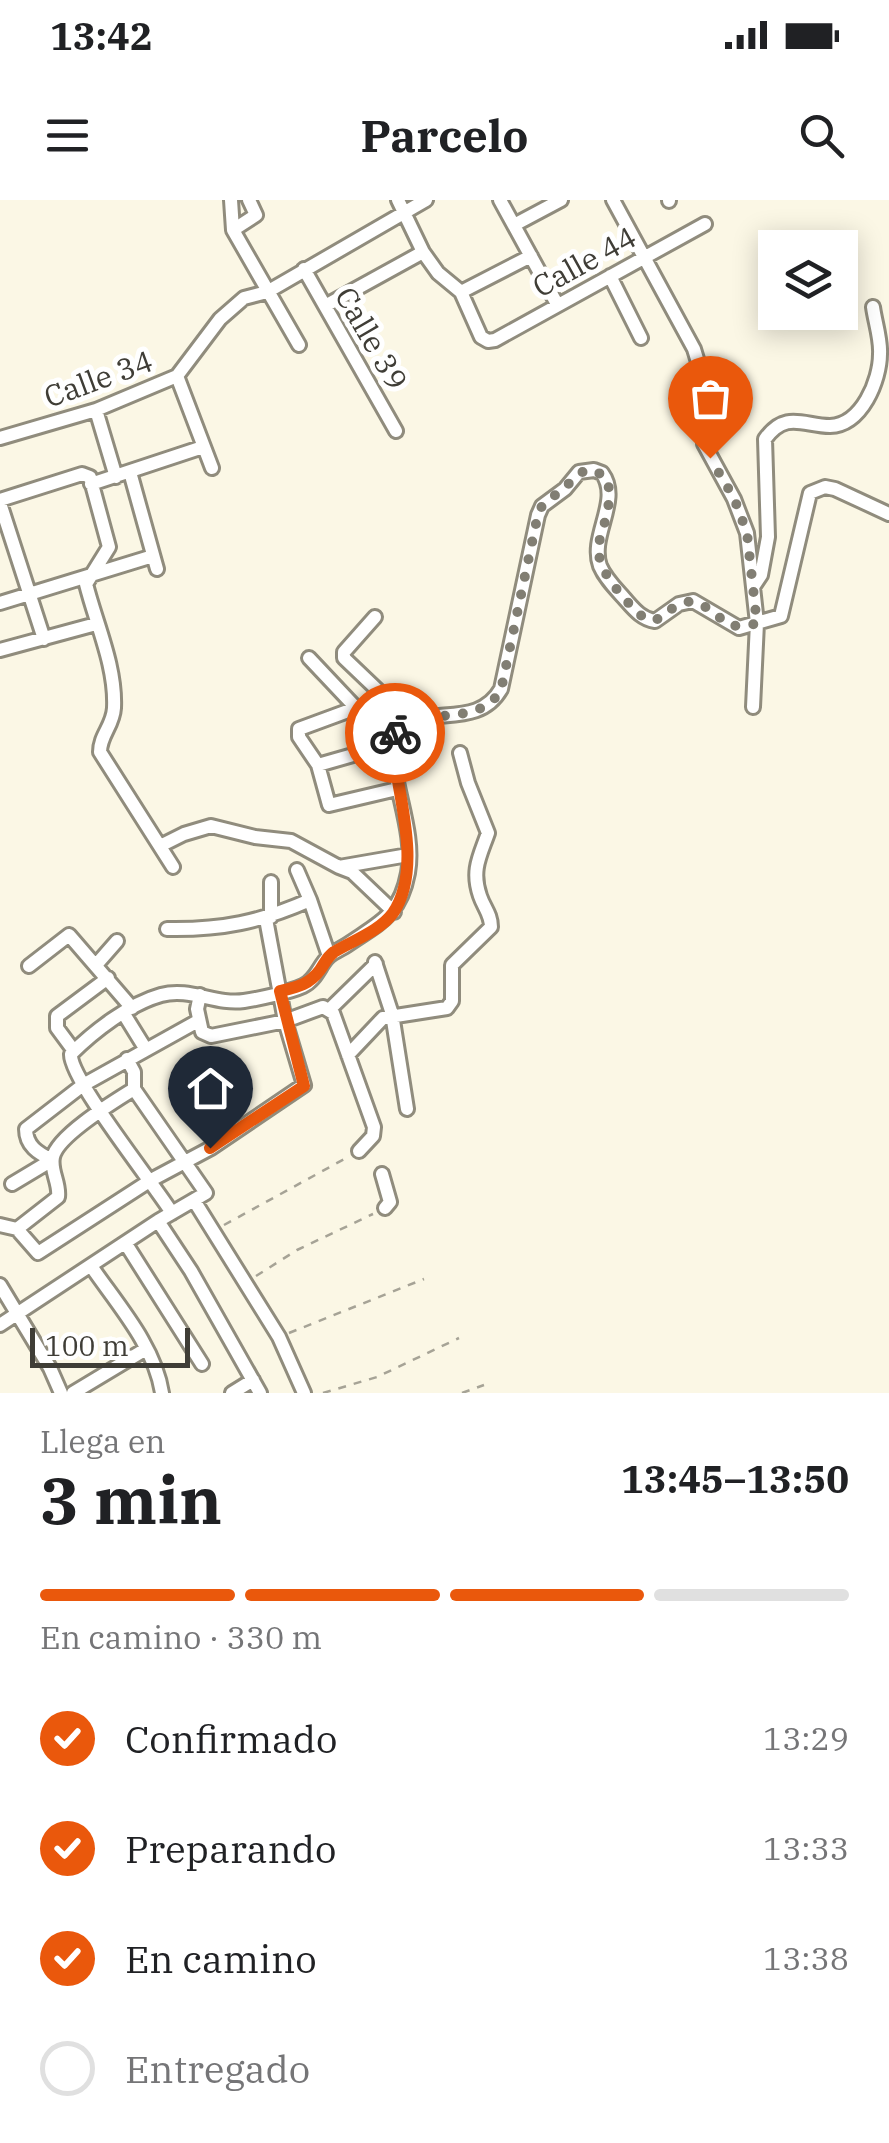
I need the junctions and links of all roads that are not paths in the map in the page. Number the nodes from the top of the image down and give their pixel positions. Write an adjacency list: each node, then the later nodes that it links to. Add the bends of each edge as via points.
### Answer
1 (231, 200): 10 (street)
2 (248, 200): 10 (street, via 256,215)
3 (426, 200): 7 (street)
4 (500, 200): 9 (street)
5 (561, 200): 9 (street)
6 (613, 200): 13 (street)
7 (401, 206): 11 (street); 14 (street)
8 (704, 224): 13 (street, Calle 44)
9 (514, 225): 12 (street)
10 (234, 230): 16 (street)
11 (423, 252): 17 (street); 19 (street)
12 (531, 256): 17 (street); 18 (street)
13 (644, 256): 15 (street, Calle 44); 35 (street, via 700,362 704,444 742,516)
14 (304, 269): 16 (street); 19 (street, Calle 39)
15 (610, 276): 18 (street, Calle 44); 21 (street)
16 (267, 292): 22 (street); 23 (street, via 244,298 220,319)
17 (461, 292): 18 (street, Calle 44, via 488,341)
18 (558, 304)
19 (325, 306): 25 (street, Calle 39)
20 (872, 307): 35 (street, via 881,350 878,378 860,408 847,421 791,421 765,438 768,537)
21 (642, 338)
22 (299, 345)
23 (177, 376): 24 (street, Calle 34); 27 (street, Calle 34)
24 (96, 410): 26 (street, Calle 34); 30 (street)
25 (396, 431)
26 (0, 438)
27 (203, 446): 28 (street, Calle 34); 29 (street)
28 (212, 468)
29 (130, 472): 30 (street); 34 (street, via 155,562)
30 (116, 477): 31 (street)
31 (89, 479): 32 (street); 34 (street, via 109,547)
32 (0, 505): 36 (street)
33 (889, 514): 40 (street, via 826,487 810,493 784,610)
34 (90, 574): 36 (street); 39 (street, via 86,584)
35 (753, 586): 40 (street)
36 (29, 594): 37 (street); 41 (street)
37 (0, 604)
38 (375, 617): 46 (street, via 344,658)
39 (96, 624): 41 (street); 51 (street, via 113,676 112,723 100,738 100,752)
40 (757, 624): 44 (street); 46 (street, via 732,626 693,601 654,621 636,611 601,568 598,540 608,481 585,470 538,514 496,698 473,711)
41 (44, 639): 42 (street)
42 (0, 650)
43 (309, 658): 45 (street)
44 (753, 707)
45 (356, 708): 47 (street); 49 (street, via 299,729)
46 (410, 721): 47 (street)
47 (389, 743): 49 (street); 50 (street)
48 (460, 753): 70 (street, via 488,833 475,873 491,927 452,965 447,1008)
49 (318, 765): 50 (street, via 329,804)
50 (397, 789): 52 (street)
51 (160, 846): 53 (street); 54 (street, via 210,826 291,841)
52 (408, 855): 54 (street); 58 (street)
53 (173, 867)
54 (339, 867): 58 (street)
55 (297, 870): 57 (street)
56 (271, 882): 59 (street)
57 (310, 900): 59 (street); 62 (street)
58 (394, 912): 62 (street)
59 (269, 918): 60 (street, via 210,930); 66 (street)
60 (167, 929)
61 (117, 941): 63 (street)
62 (328, 956): 66 (street, via 304,986)
63 (96, 965): 64 (street, via 70,935); 65 (street)
64 (29, 966)
65 (108, 978): 69 (street); 74 (street, via 57,1016 57,1028)
66 (280, 991): 67 (street, via 244,1001); 72 (street)
67 (200, 995): 69 (street, via 163,994); 71 (street)
68 (330, 1010): 70 (street, via 376,962); 72 (street, via 323,1006); 75 (street)
69 (128, 1011): 73 (street); 74 (street)
70 (392, 1014): 75 (street); 79 (street)
71 (198, 1021): 72 (street, via 211,1036); 73 (street)
72 (285, 1021): 83 (street, via 304,1086)
73 (145, 1048): 76 (street)
74 (74, 1050): 77 (street, via 71,1062)
75 (348, 1055): 81 (street, via 374,1127)
76 (126, 1059): 77 (street); 78 (street)
77 (83, 1086): 80 (street); 82 (street, via 26,1129 35,1151)
78 (134, 1089): 80 (street); 83 (street)
79 (407, 1109)
80 (100, 1110): 82 (street); 85 (street)
81 (359, 1151)
82 (52, 1160): 86 (street); 92 (street, via 58,1198)
83 (182, 1163): 85 (street); 87 (street, via 206,1193)
84 (382, 1174): 88 (street, via 390,1202)
85 (151, 1180): 89 (street); 92 (street, via 38,1253)
86 (12, 1184)
87 (195, 1202): 89 (street); 106 (street, via 279,1337)
88 (385, 1208)
89 (172, 1213): 90 (street)
90 (158, 1220): 93 (street); 100 (street)
91 (0, 1224): 92 (street)
92 (17, 1229)
93 (126, 1244): 94 (street); 99 (street)
94 (91, 1266): 96 (street); 98 (street)
95 (0, 1285): 96 (street)
96 (16, 1314): 97 (street); 101 (street)
97 (0, 1325)
98 (146, 1348): 102 (street); 103 (street)
99 (202, 1364)
100 (253, 1380): 104 (street); 105 (street)
101 (61, 1393)
102 (73, 1393)
103 (162, 1393)
104 (232, 1393)
105 (260, 1393)
106 (304, 1393)

